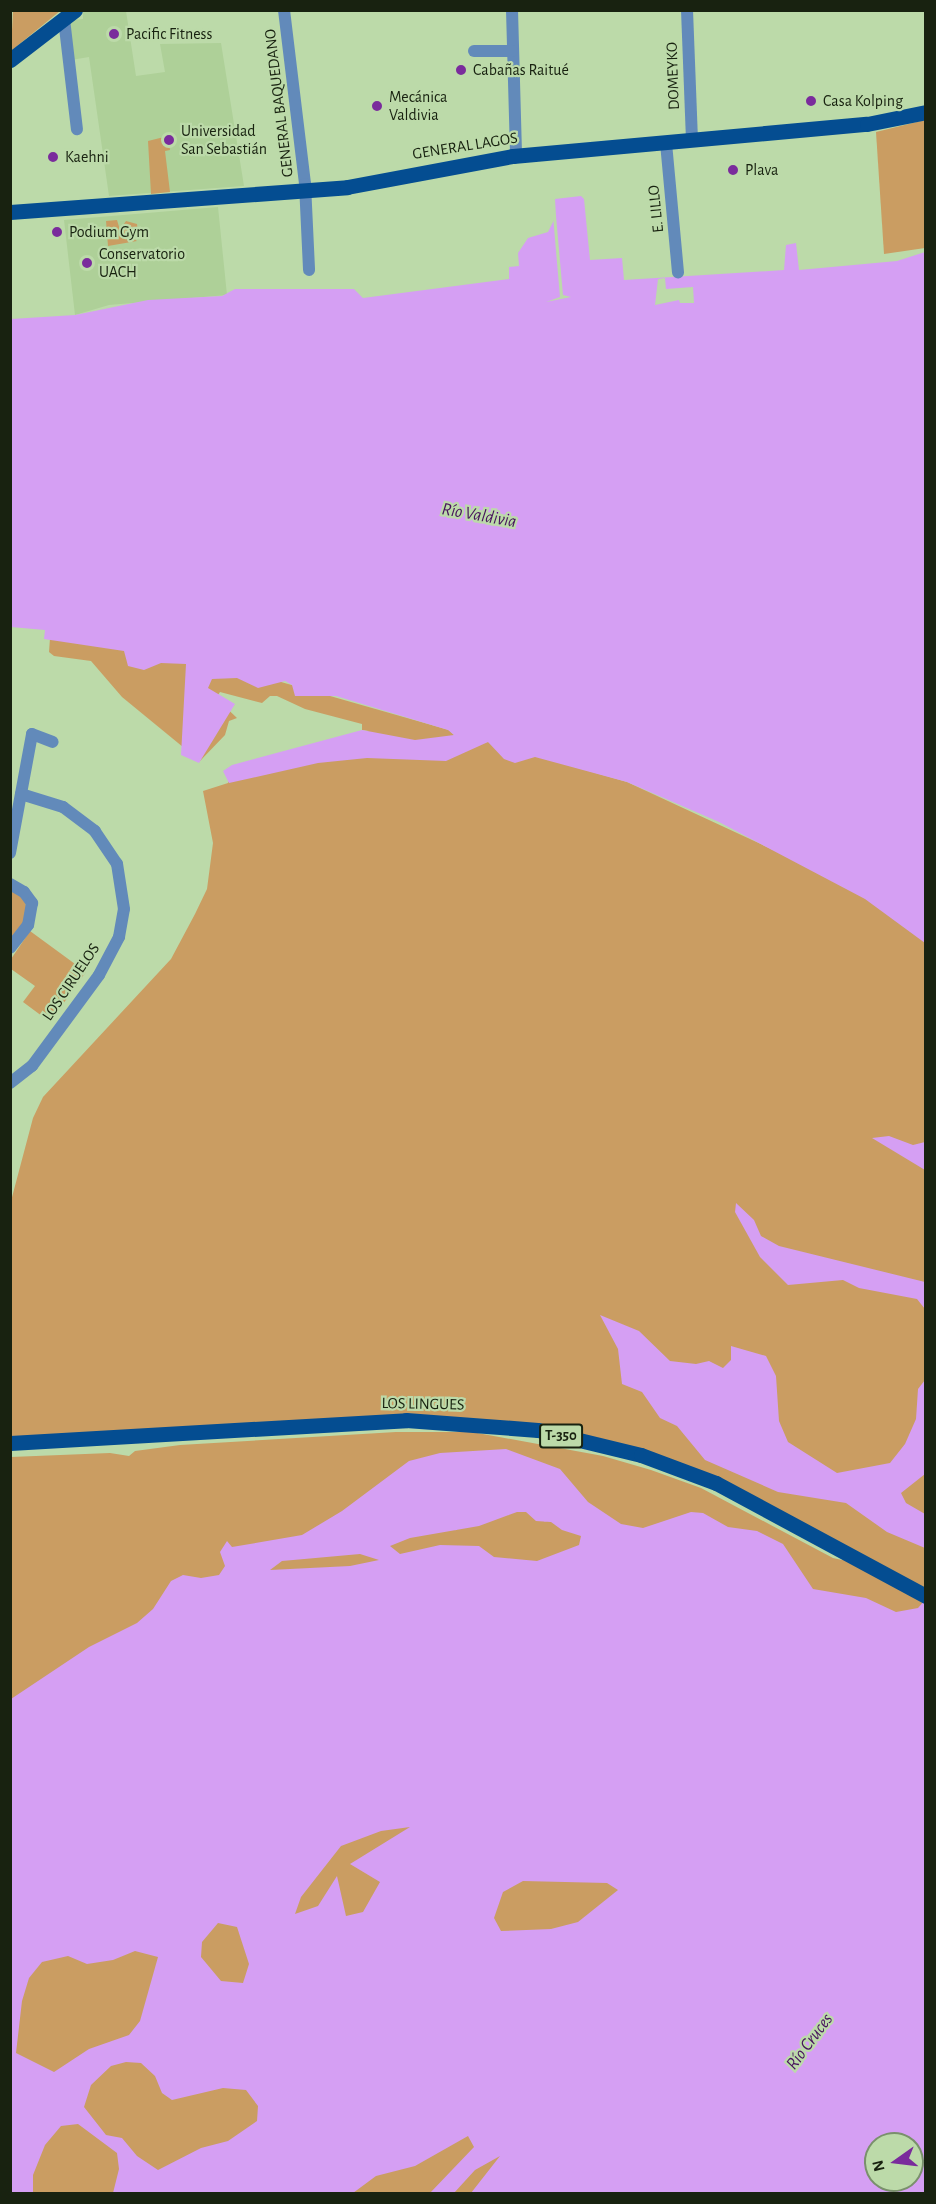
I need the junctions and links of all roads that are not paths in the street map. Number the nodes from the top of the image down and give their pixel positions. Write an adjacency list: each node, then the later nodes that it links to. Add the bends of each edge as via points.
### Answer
1 (284, 10): 13 (street, GENERAL BAQUEDANO)
2 (512, 10): 6 (street)
3 (687, 10): 10 (street, DOMEYKO)
4 (69, 15): 7 (main road); 9 (street)
5 (474, 51): 6 (street)
6 (512, 51): 12 (street)
7 (10, 60)
8 (926, 112): 10 (main road, GENERAL LAGOS, via 867,124)
9 (77, 129)
10 (692, 140): 11 (main road, GENERAL LAGOS)
11 (666, 143): 12 (main road, GENERAL LAGOS); 16 (street, E. LILLO)
12 (516, 156): 13 (main road, GENERAL LAGOS)
13 (306, 191): 14 (main road, GENERAL LAGOS); 15 (street, GENERAL BAQUEDANO)
14 (10, 212)
15 (309, 270)
16 (678, 272)
17 (53, 741): 18 (street, via 32,734)
18 (21, 794): 19 (street); 22 (street, LOS CIRUELOS, via 63,807 94,831 117,864 124,909 119,937 99,975 32,1066)
19 (10, 853)
20 (10, 884): 21 (street, via 24,892 32,903 28,925)
21 (10, 948)
22 (10, 1083)
23 (10, 1443): 24 (main road, LOS LINGUES / T-350, via 380,1420 494,1424 561,1436 667,1464 740,1494)
24 (926, 1596)

